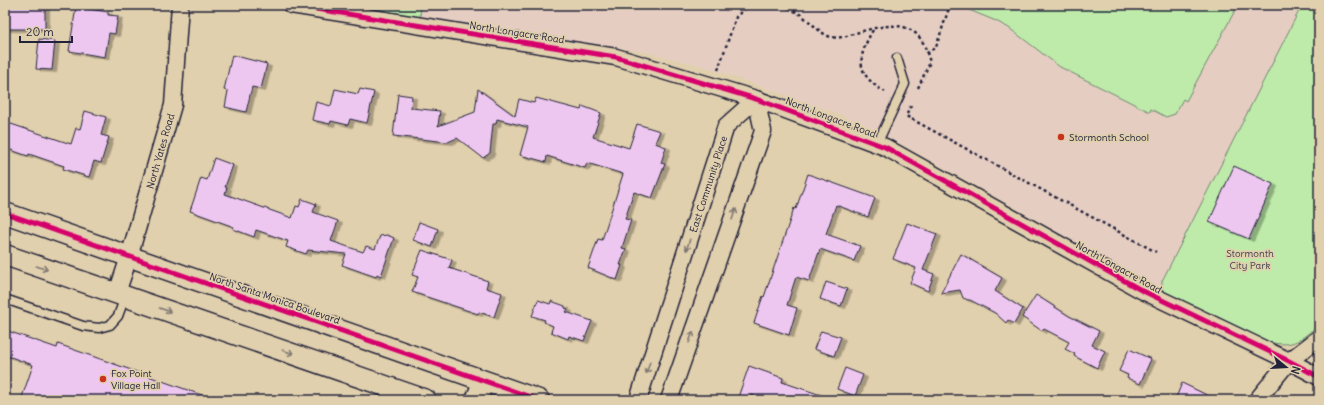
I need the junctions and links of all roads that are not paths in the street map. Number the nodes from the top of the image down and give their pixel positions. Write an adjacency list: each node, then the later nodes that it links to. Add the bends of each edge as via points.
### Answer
1 (180, 5): 8 (street, North Yates Road, via 173,105)
2 (290, 5): 4 (street, North Longacre Road, via 616,57)
3 (897, 58): 5 (lane, via 904,84)
4 (756, 99): 5 (street, North Longacre Road); 18 (street, East Community Place, one-way to 18, via 726,126); 19 (street, one-way to 4, via 763,131)
5 (877, 144): 12 (street, North Longacre Road, via 1141,290)
6 (5, 213): 8 (street, North Santa Monica Boulevard)
7 (5, 255): 9 (street, one-way to 9)
8 (129, 257): 9 (street, North Yates Road); 14 (street, North Santa Monica Boulevard)
9 (121, 295): 10 (lane, via 118,316 110,325 99,328 83,326); 15 (street, one-way to 15)
10 (5, 299)
11 (1319, 338): 12 (street)
12 (1289, 361): 13 (street, North Longacre Road); 20 (street)
13 (1319, 377)
14 (484, 381): 16 (street); 17 (street, North Santa Monica Boulevard)
15 (426, 400)
16 (476, 400)
17 (540, 400)
18 (638, 400)
19 (669, 400)
20 (1257, 400)

